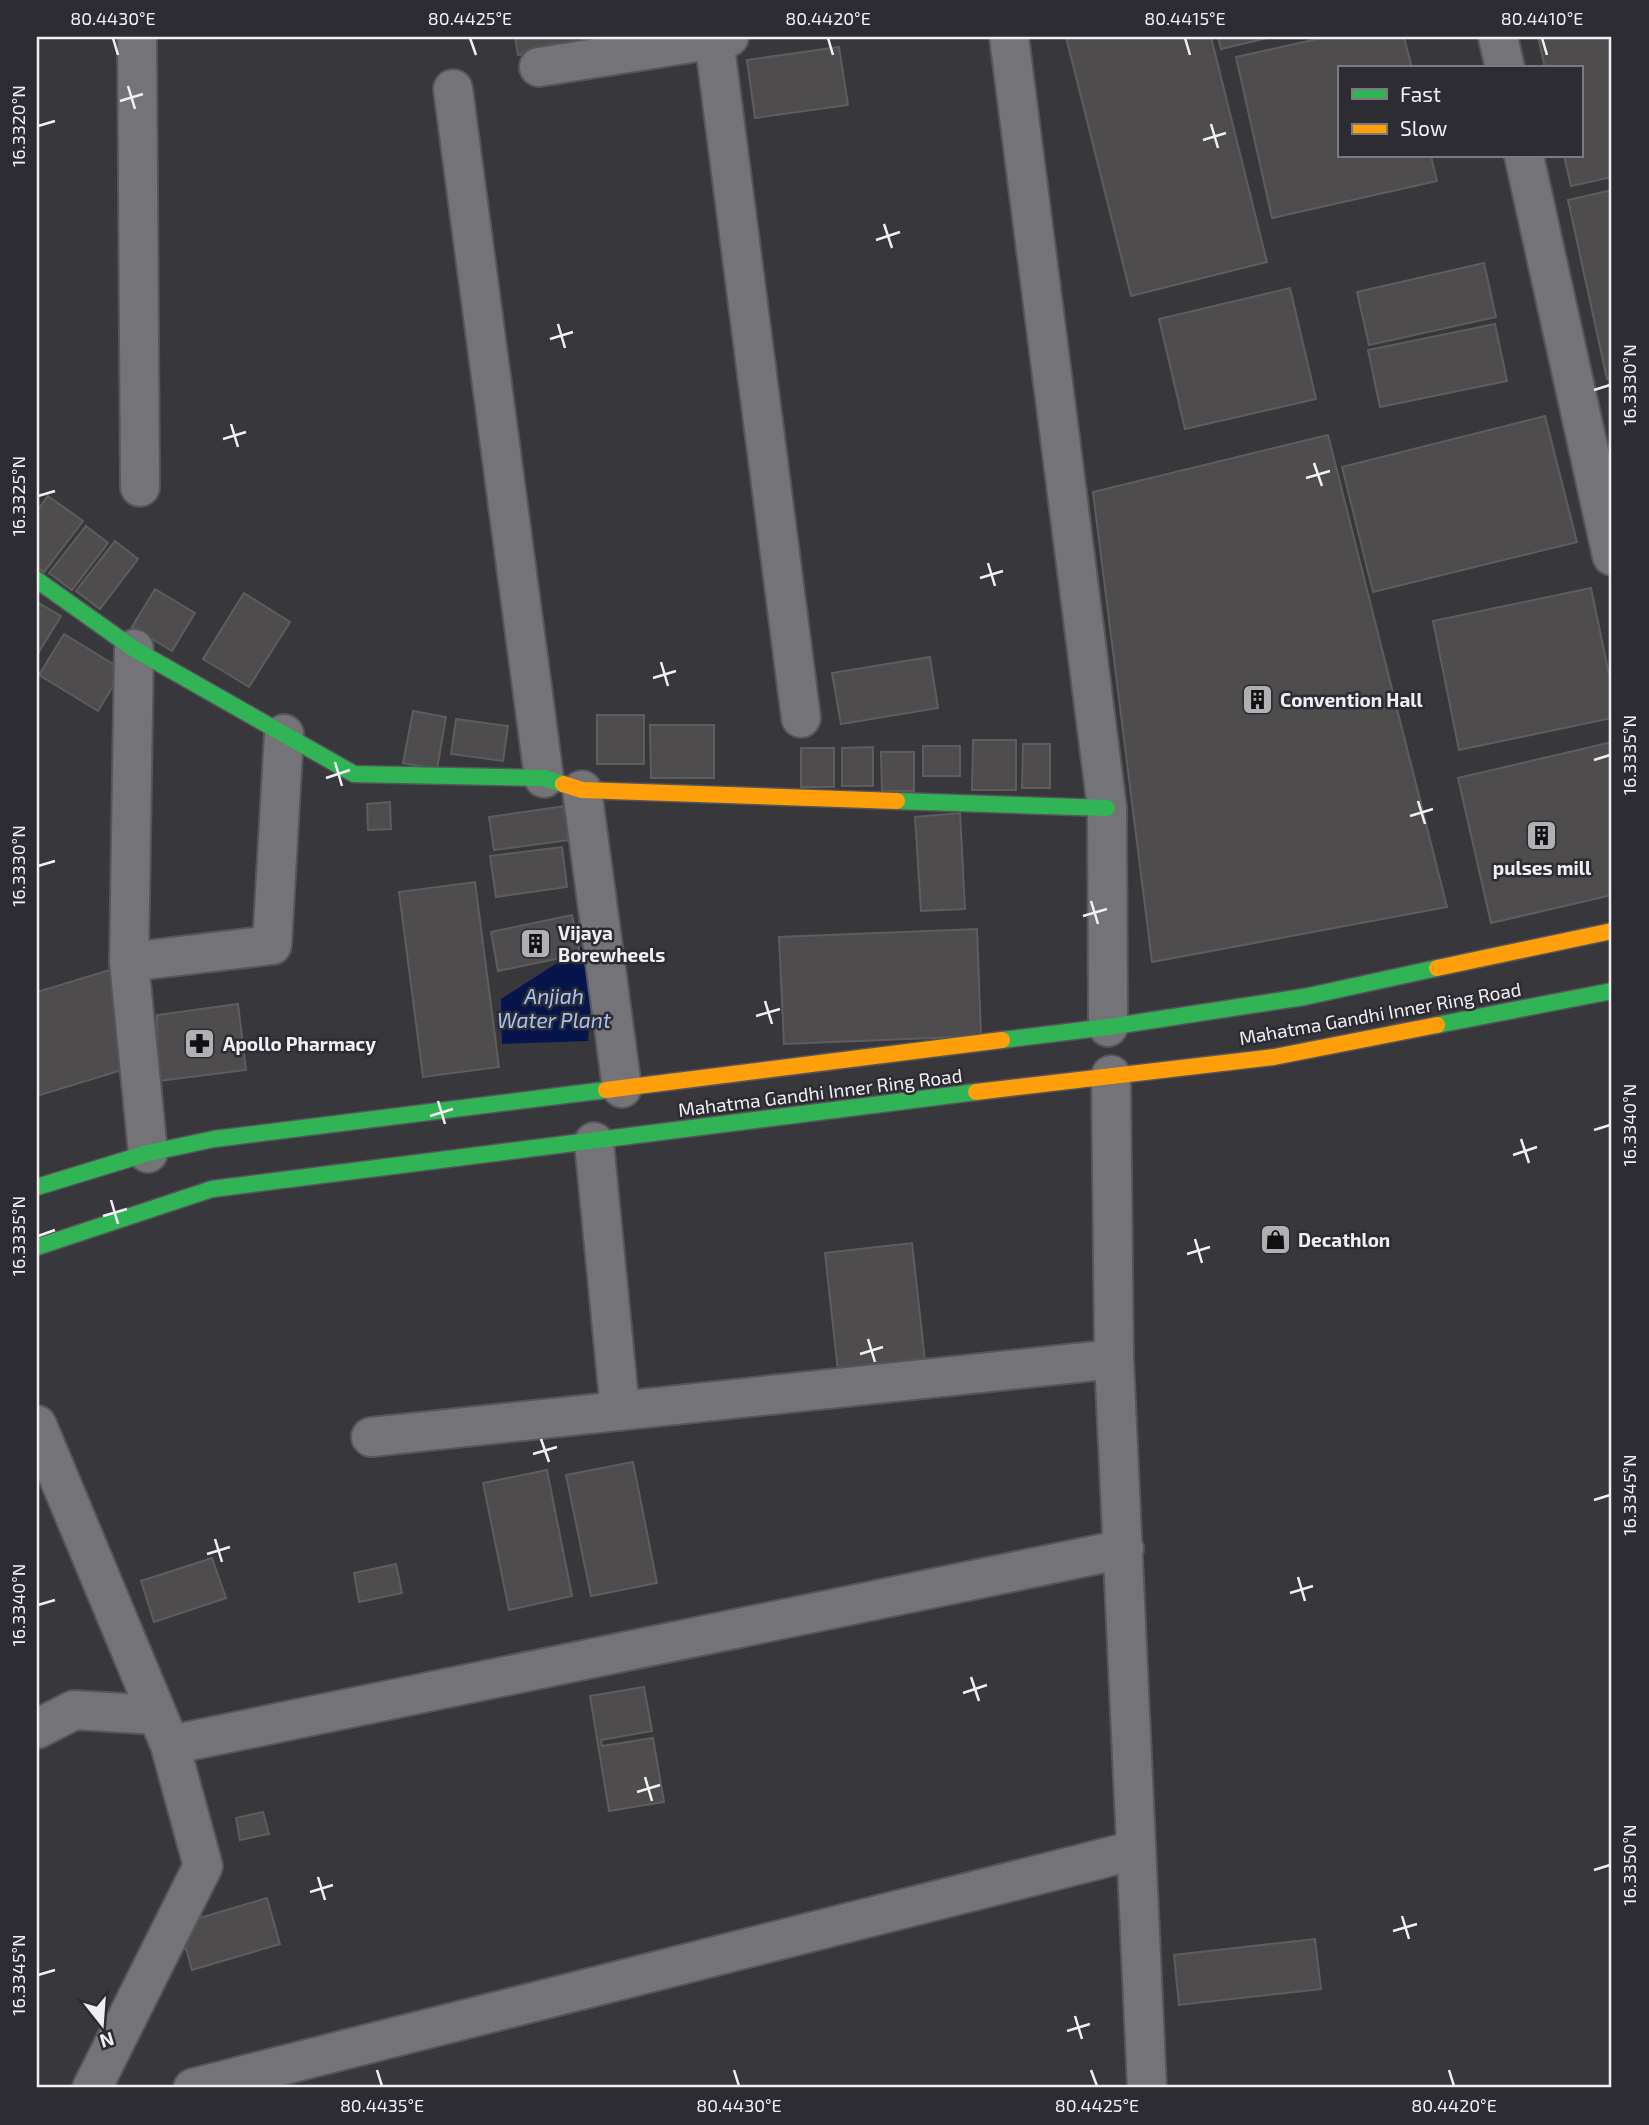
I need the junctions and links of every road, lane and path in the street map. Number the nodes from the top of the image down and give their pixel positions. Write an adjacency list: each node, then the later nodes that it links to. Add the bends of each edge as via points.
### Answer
1 (137, 37): 9 (street)
2 (1009, 37): 17 (street)
3 (1498, 37): 5 (street)
4 (722, 38): 6 (street); 13 (street)
5 (1505, 66)
6 (539, 67)
7 (453, 89): 15 (street)
8 (1524, 158): 10 (street)
9 (140, 487)
10 (1612, 556)
11 (37, 580): 12 (main road)
12 (134, 649): 14 (main road); 19 (street)
13 (801, 718)
14 (284, 734): 15 (main road, via 354,774); 19 (street, via 272,945)
15 (544, 778): 16 (main road)
16 (582, 790): 17 (main road); 23 (street)
17 (1107, 808): 21 (street)
18 (1612, 931): 21 (main road, Mahatma Gandhi Inner Ring Road, via 1304,997)
19 (129, 961): 25 (street)
20 (1612, 991): 22 (main road, Mahatma Gandhi Inner Ring Road, via 1274,1057)
21 (1108, 1027): 23 (main road, Mahatma Gandhi Inner Ring Road)
22 (1111, 1075): 24 (main road, Mahatma Gandhi Inner Ring Road); 28 (street)
23 (622, 1088): 25 (main road, Mahatma Gandhi Inner Ring Road, via 239,1136)
24 (593, 1142): 27 (main road, Mahatma Gandhi Inner Ring Road, via 212,1189); 29 (street)
25 (148, 1153): 26 (main road, Mahatma Gandhi Inner Ring Road)
26 (37, 1187)
27 (37, 1247)
28 (1114, 1359): 29 (street); 32 (street)
29 (620, 1411): 31 (street)
30 (37, 1425): 34 (street)
31 (371, 1437)
32 (1124, 1549): 34 (street); 35 (street)
33 (37, 1729): 34 (street, via 74,1710)
34 (164, 1730): 36 (street, via 203,1866)
35 (1136, 1850): 37 (street); 38 (street)
36 (92, 2088)
37 (192, 2088)
38 (1147, 2088)

